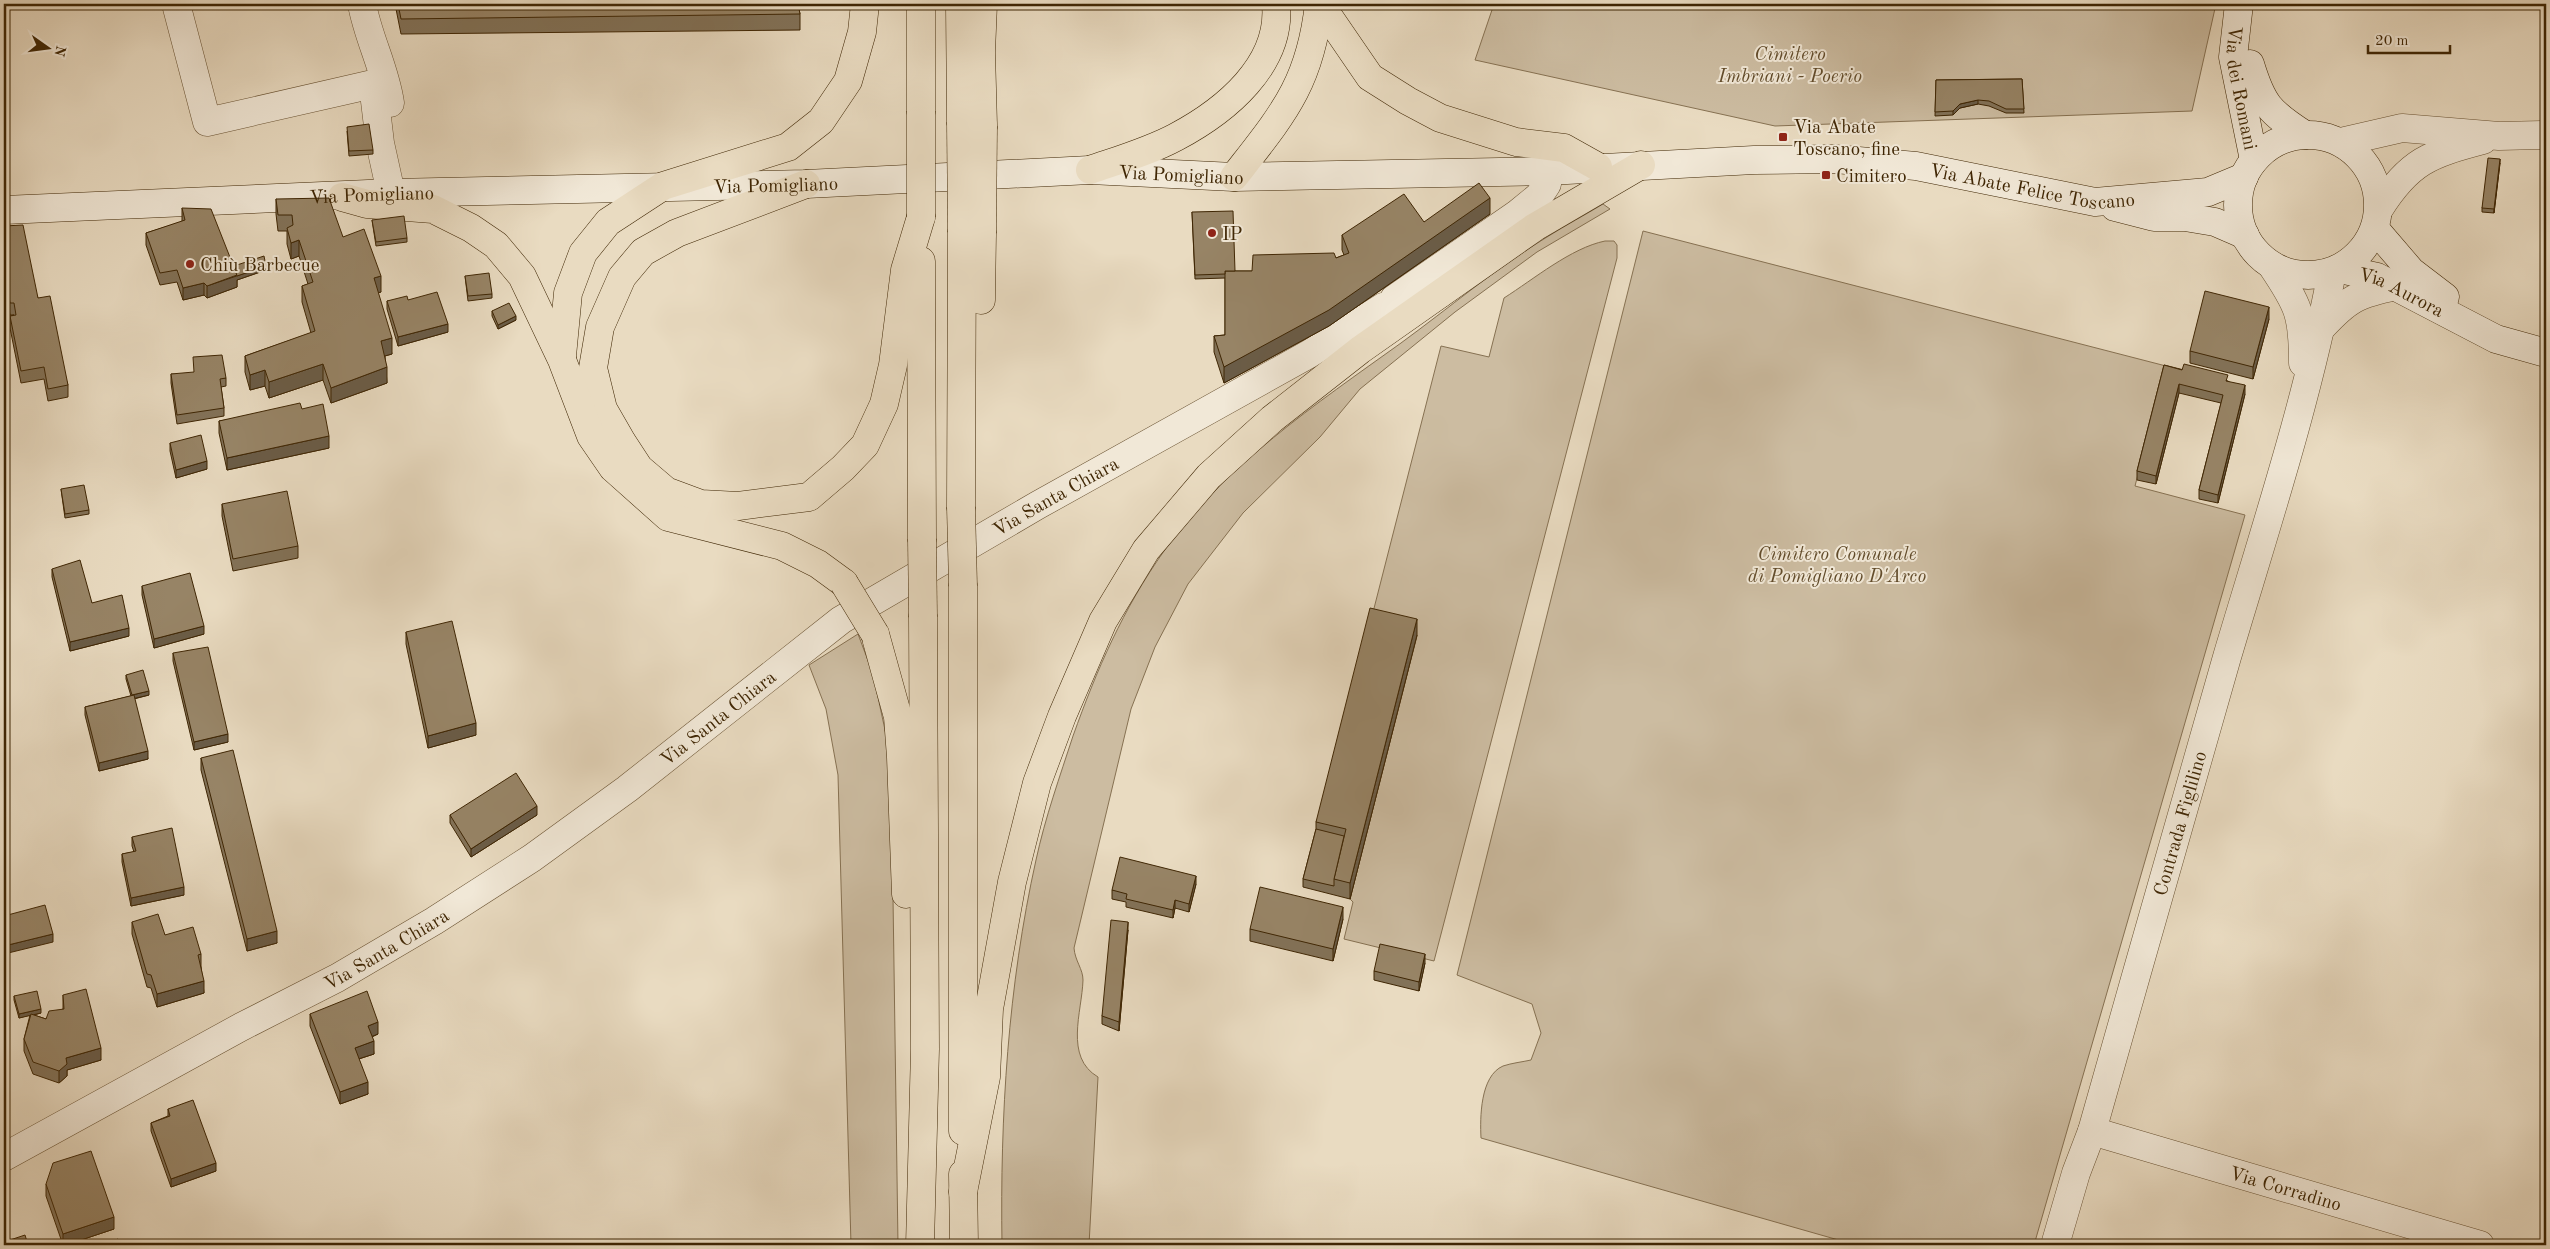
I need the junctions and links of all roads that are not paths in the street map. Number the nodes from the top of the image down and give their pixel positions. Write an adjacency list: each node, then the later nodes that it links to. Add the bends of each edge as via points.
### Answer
1 (176, 4): 23 (street, via 207,122 373,84 380,143)
2 (362, 4): 23 (street, via 387,81 396,148)
3 (865, 4): 22 (highway, via 862,32 848,81 821,121 788,147)
4 (921, 4): 27 (highway, bridge)
5 (960, 4): 10 (highway)
6 (983, 4): 10 (highway)
7 (1276, 4): 18 (highway, via 1276,27 1268,52 1243,90 1176,137)
8 (1320, 4): 16 (highway, via 1370,77 1408,101 1440,118 1516,142 1564,148); 20 (highway, via 1316,33 1302,78 1285,111)
9 (2238, 15): 11 (street, Via dei Romani, via 2259,94 2277,115); 17 (street, Via dei Romani, via 2233,57)
10 (972, 124): 43 (highway, bridge, via 972,232 980,352 961,447)
11 (2305, 135): 14 (street); 17 (street, via 2286,138 2268,147)
12 (2546, 135): 13 (street)
13 (2499, 136): 14 (street, via 2402,128); 28 (street, via 2430,156 2409,170 2395,184)
14 (2341, 142): 28 (street, via 2362,159 2375,182)
15 (1641, 165): 16 (street, Via Abate Felice Toscano); 25 (street, Via Abate Felice Toscano, via 1835,159 1966,174); 33 (highway, via 1535,227)
16 (1598, 167): 19 (street, Via Abate Felice Toscano)
17 (2249, 168): 25 (street, Via Abate Felice Toscano, via 2208,192); 29 (street, via 2238,196)
18 (1090, 170): 20 (street, Via Pomigliano); 21 (street, Via Pomigliano)
19 (1548, 171): 20 (street, Via Pomigliano); 34 (street, via 1547,184 1539,196)
20 (1234, 177)
21 (806, 184): 22 (street, Via Pomigliano); 27 (highway, via 677,233 643,252 622,277 600,327 593,368 604,409 618,434 639,468 666,491 701,504 738,506 809,497 865,445 884,404 894,365 905,270)
22 (663, 186): 23 (street, Via Pomigliano); 38 (highway, via 608,222 583,253 568,293)
23 (391, 193): 24 (street, Via Pomigliano)
24 (342, 197): 26 (street, Via Pomigliano); 38 (highway, via 367,204 433,209 496,245 522,276)
25 (2095, 202): 29 (street, via 2154,217 2185,217 2215,222)
26 (4, 210)
27 (921, 217): 40 (highway, bridge)
28 (2377, 219): 31 (street, via 2363,250); 35 (street, Via Aurora, via 2411,271 2448,300)
29 (2245, 235): 30 (street, via 2256,253)
30 (2272, 266): 31 (street, via 2291,274 2312,276); 39 (street, Contrada Figlilino, via 2298,307 2303,333)
31 (2336, 270): 32 (street, Via Aurora, via 2377,277); 36 (street, Contrada Figlilino)
32 (2396, 286): 35 (street, Via Aurora); 36 (street, via 2374,290 2345,302)
33 (1439, 294): 34 (street, Via Santa Chiara); 43 (highway, via 1316,384 1209,476 1146,550 1103,622 1037,783 1012,882 989,1009 986,1077)
34 (1382, 307): 42 (street, Via Santa Chiara, via 1309,354 1038,505 841,620 627,789 532,858 434,921 337,978)
35 (2462, 320): 37 (street, Via Aurora, via 2496,339)
36 (2322, 327): 39 (street, Contrada Figlilino)
37 (2546, 353)
38 (562, 360): 40 (highway, bridge, via 591,436 613,468 668,517 782,546 818,564 844,583 875,634 898,717 906,959)
39 (2302, 402): 41 (street, Contrada Figlilino)
40 (925, 1049): 44 (highway)
41 (2092, 1131): 46 (street, Contrada Figlilino); 47 (street, Via Corradino)
42 (4, 1157)
43 (963, 1192): 45 (highway)
44 (920, 1245)
45 (964, 1245)
46 (2055, 1245)
47 (2480, 1245)

